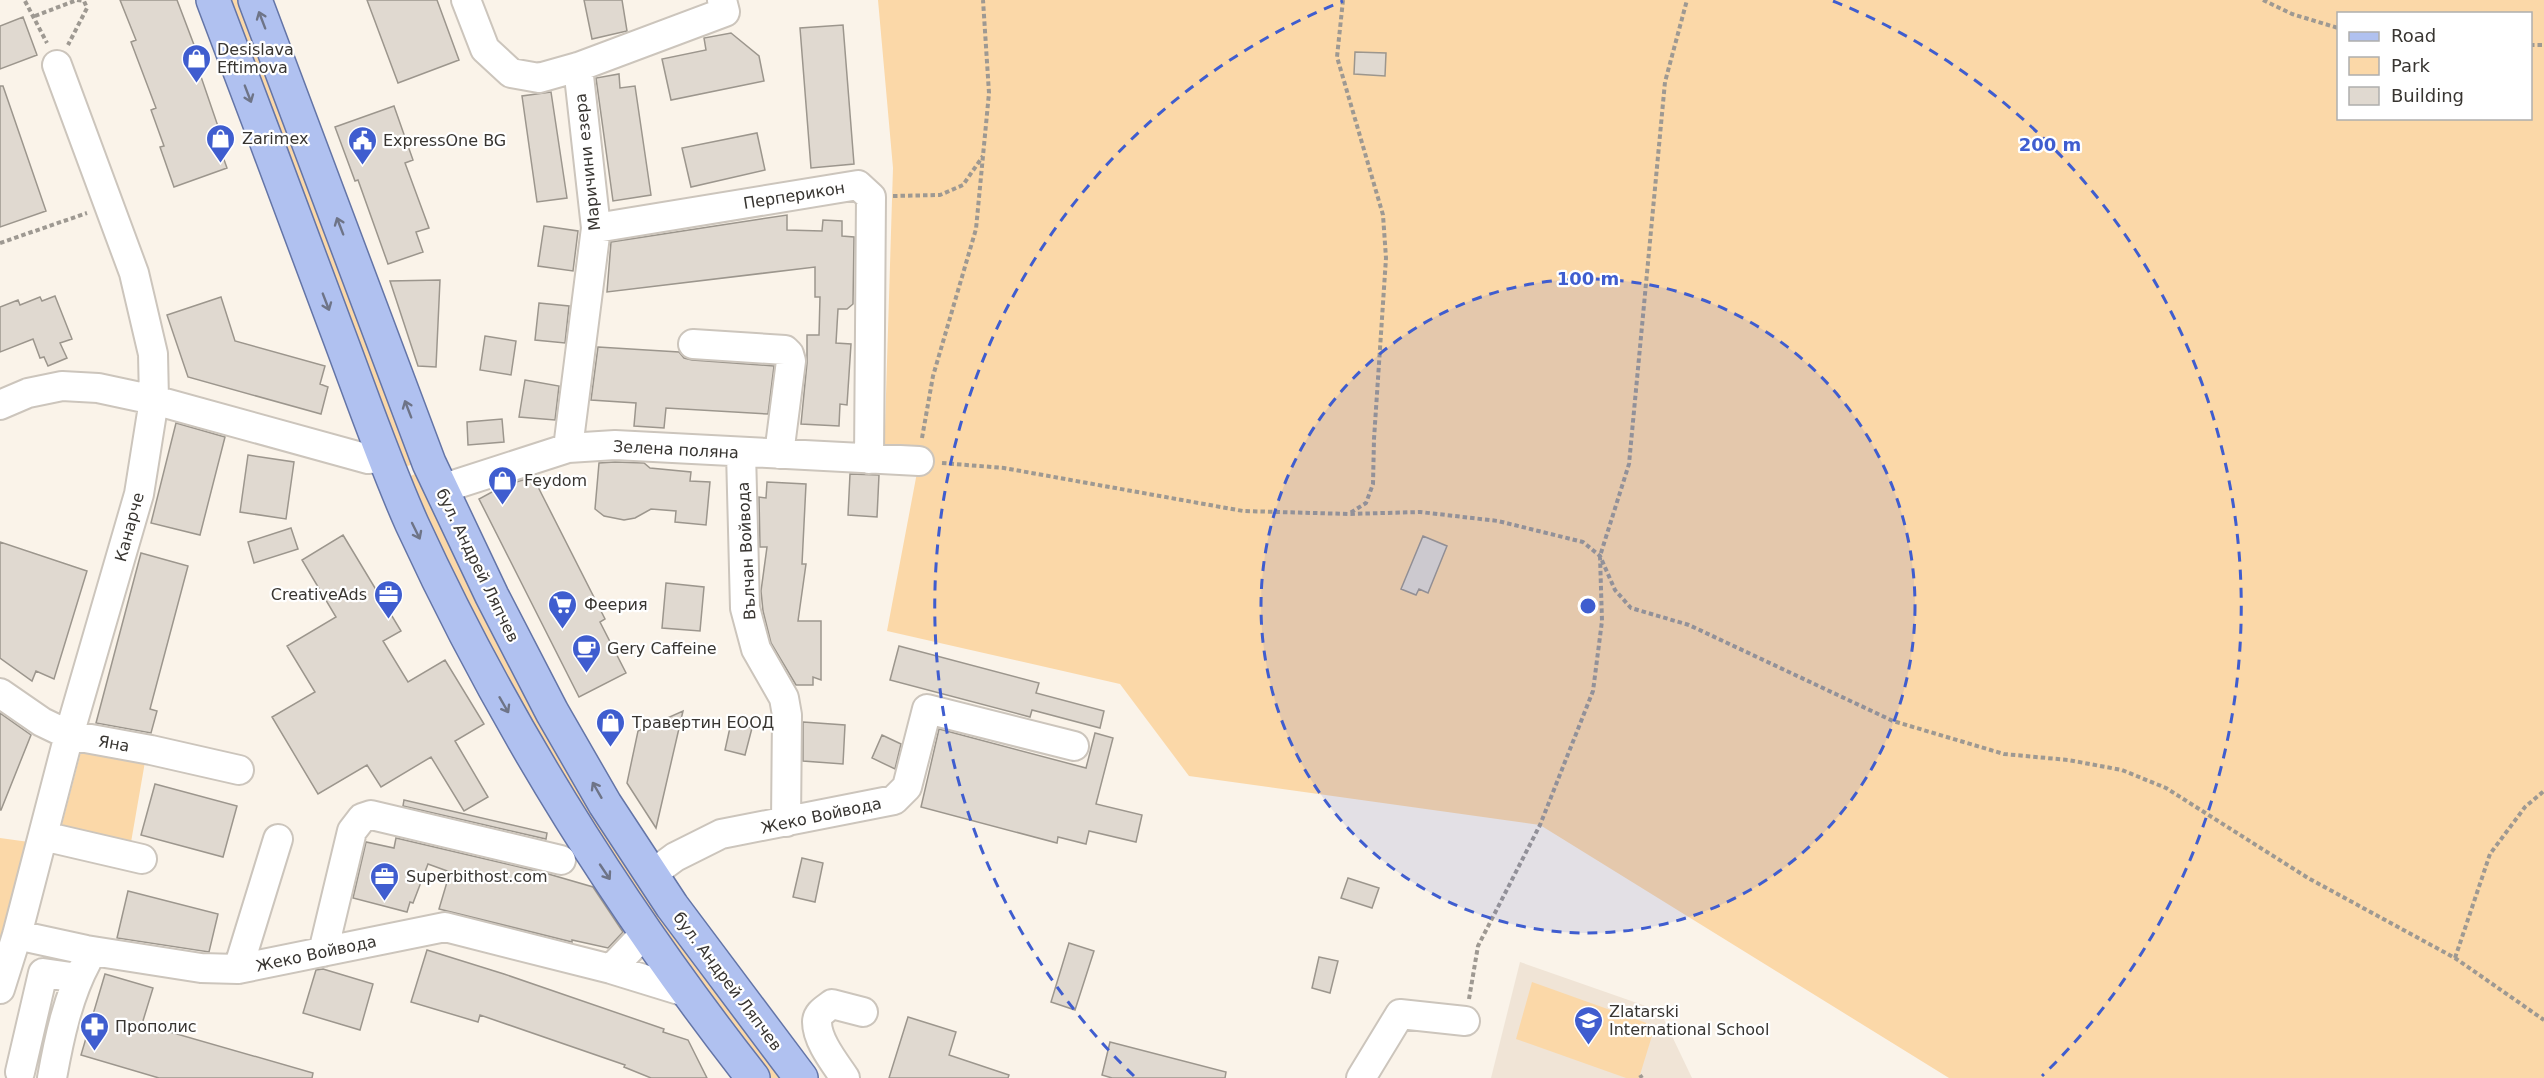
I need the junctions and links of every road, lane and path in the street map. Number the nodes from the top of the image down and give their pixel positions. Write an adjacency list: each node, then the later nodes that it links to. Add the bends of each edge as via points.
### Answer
1 (213, 0): 26 (main road, one-way to 26)
2 (255, 0): 29 (main road, бул. Андрей Ляпчев, one-way to 2)
3 (466, 0): 14 (street, via 486,49 511,73 539,78)
4 (983, 0): 15 (path, via 989,93)
5 (1343, 0): 30 (path, via 1337,57 1383,215 1386,258 1373,484 1366,503)
6 (1687, 0): 31 (path, via 1665,82 1629,464)
7 (2264, 0): 12 (path, via 2292,14)
8 (25, 1): 10 (path)
9 (723, 6): 14 (street)
10 (35, 16): 11 (path); 13 (path, via 77,0 84,1 87,8)
11 (38, 24)
12 (2337, 28)
13 (57, 65): 21 (street, Канарче, via 135,273 153,354)
14 (578, 67): 18 (street, Маричини езера)
15 (983, 155): 16 (path, via 963,184 940,195); 28 (path, via 976,229 933,376)
16 (871, 197): 18 (street, Перперикон, via 858,185); 27 (street)
17 (76, 217): 19 (path)
18 (596, 228): 23 (street, Маричини езера)
19 (0, 243)
20 (693, 344): 25 (street, via 785,350 789,354)
21 (154, 400): 22 (street, via 99,388 62,386 28,393); 26 (street, via 368,459); 33 (street, Канарче, via 139,494)
22 (0, 405)
23 (568, 448): 24 (street, Зелена поляна, via 615,445); 29 (street, Зелена поляна)
24 (741, 452): 25 (street, Зелена поляна); 37 (street, Вълчан Войвода, via 745,608 756,649 784,698)
25 (779, 454): 27 (street, Зелена поляна)
26 (385, 458): 43 (main road, one-way to 43, via 413,525 496,691 586,843)
27 (869, 459): 28 (street, Зелена поляна)
28 (919, 461): 30 (path, via 1004,468 1243,511)
29 (441, 489): 42 (main road, бул. Андрей Ляпчев, one-way to 29, via 604,804 552,712)
30 (1349, 513): 31 (path, via 1420,512 1498,521 1583,542)
31 (1600, 556): 47 (path, via 1615,590 1631,608 1689,626 1893,721 2004,754 2122,770 2166,788 2308,878); 55 (path, via 1602,621 1593,691 1540,825 1478,946)
32 (0, 693): 33 (street, Яна)
33 (69, 735): 35 (street, Яна); 38 (street, Канарче)
34 (1074, 746): 37 (street, Жеко Войвода, via 927,708 907,787 894,800)
35 (239, 770)
36 (2544, 790): 47 (path, via 2525,807 2490,854)
37 (786, 822): 42 (street, Жеко Войвода, via 721,834)
38 (43, 836): 40 (street); 44 (street, Канарче)
39 (278, 839): 48 (street)
40 (142, 859)
41 (561, 860): 46 (street, via 371,815 362,818 352,831)
42 (652, 874): 59 (main road, бул. Андрей Ляпчев)
43 (646, 933): 49 (street); 52 (main road)
44 (17, 935): 45 (street, Жеко Войвода); 51 (street, Канарче)
45 (93, 952): 48 (street, Жеко Войвода, via 201,968); 50 (street)
46 (323, 952): 48 (street, Жеко Войвода); 49 (street, Жеко Войвода, via 446,927)
47 (2455, 958): 54 (path)
48 (238, 969)
49 (611, 969): 52 (street, Жеко Войвода)
50 (78, 978): 56 (street, via 43,973); 58 (street)
51 (0, 989)
52 (689, 993): 57 (main road)
53 (863, 1012): 60 (street, via 832,1004 817,1021 821,1039)
54 (2544, 1020)
55 (1465, 1021): 61 (street, via 1400,1014)
56 (10, 1070): 58 (street)
57 (742, 1072)
58 (50, 1078)
59 (801, 1078)
60 (845, 1078)
61 (1361, 1078)

